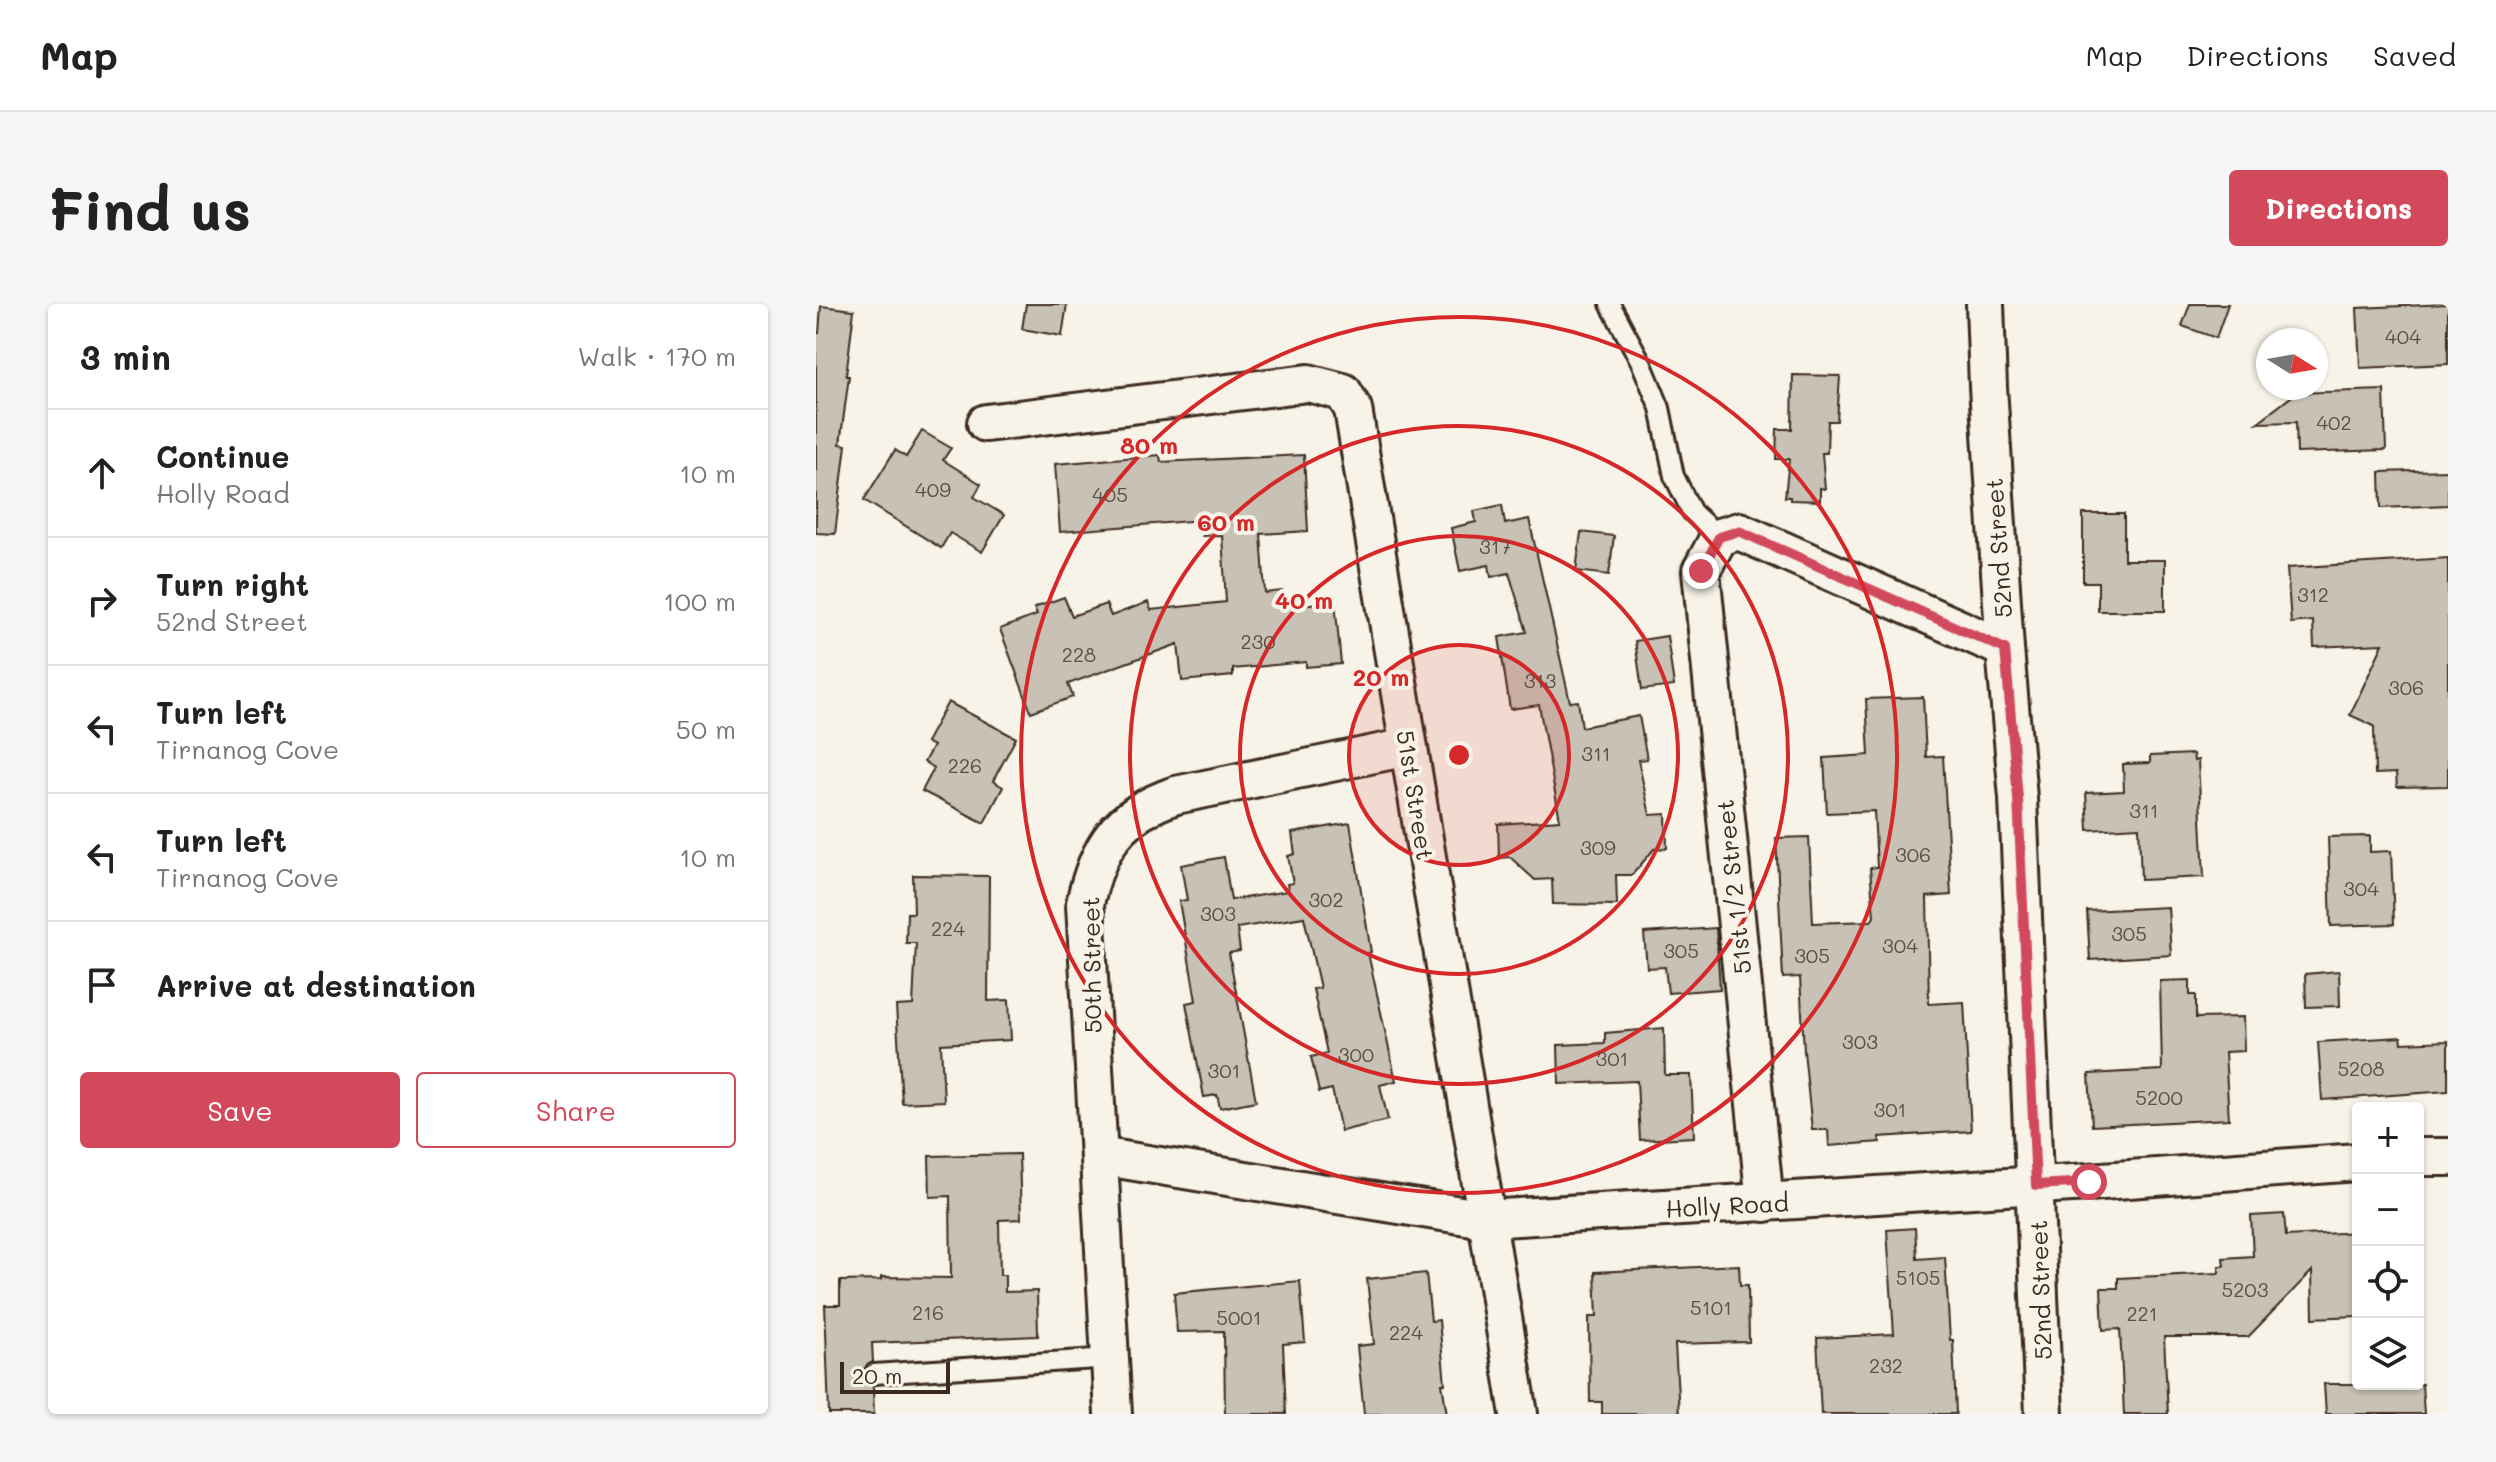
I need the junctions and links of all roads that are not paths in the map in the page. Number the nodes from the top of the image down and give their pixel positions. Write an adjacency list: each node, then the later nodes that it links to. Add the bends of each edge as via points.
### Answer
1 (1610, 304): 4 (lane, via 1660,408 1674,476 1692,512)
2 (1985, 304): 5 (street, 52nd Street)
3 (986, 423): 6 (street, 51st Street, via 1308,383 1343,392 1353,409)
4 (1719, 537): 5 (street, via 1739,531); 12 (street, 51st 1/2 Street, via 1701,571)
5 (2005, 649): 11 (street, 52nd Street, via 2018,798)
6 (1408, 747): 7 (street, 50th Street, via 1176,795 1130,819 1107,842 1092,872 1085,904); 13 (street, 51st Street)
7 (1099, 1156): 13 (street, Holly Road); 14 (street, 50th Street)
8 (2424, 1157): 9 (street)
9 (2448, 1157)
10 (2352, 1162): 11 (street, Holly Road)
11 (2036, 1185): 12 (street, Holly Road); 18 (street, 52nd Street)
12 (1765, 1203): 13 (street, Holly Road)
13 (1485, 1219): 17 (street, 51st Street)
14 (1111, 1358): 15 (lane); 16 (street, 50th Street)
15 (874, 1374)
16 (1113, 1414)
17 (1519, 1414)
18 (2044, 1414)

